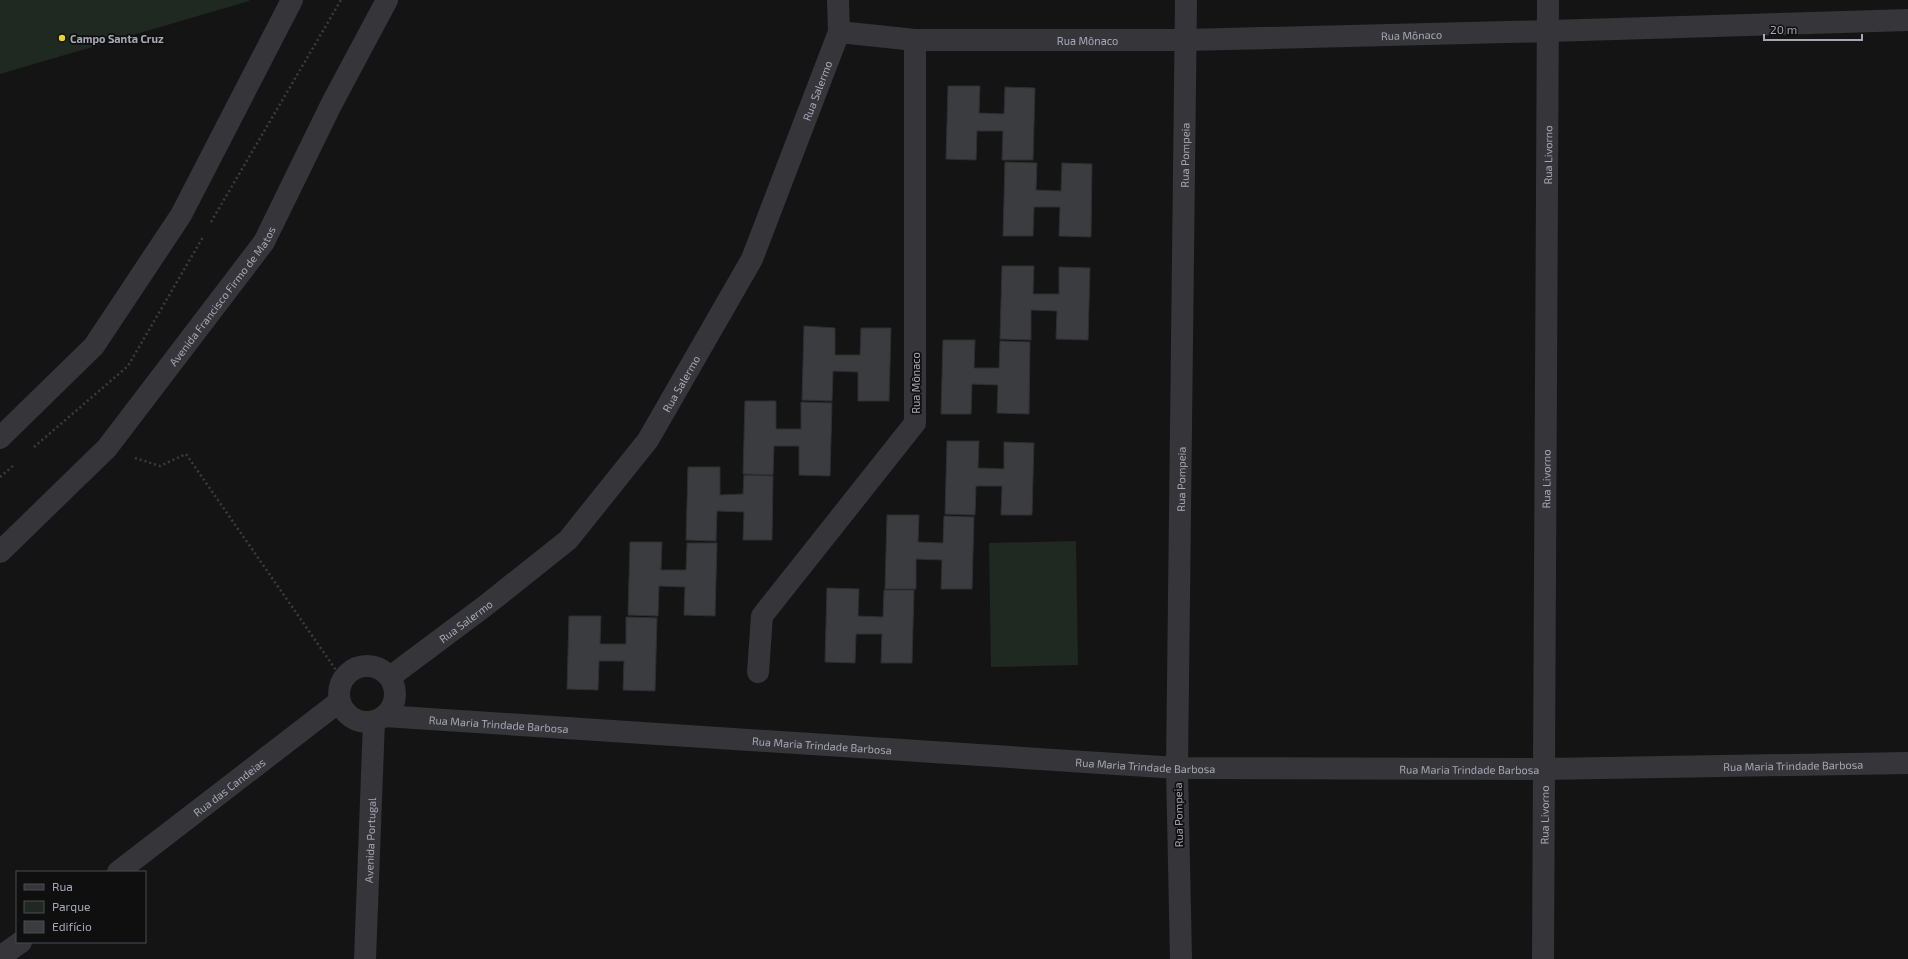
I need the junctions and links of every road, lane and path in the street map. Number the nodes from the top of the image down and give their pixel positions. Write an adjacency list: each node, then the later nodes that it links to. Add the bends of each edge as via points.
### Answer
1 (292, 0): 11 (street, via 181,215 94,346)
2 (387, 0): 12 (street, Avenida Francisco Firmo de Matos, via 332,103 264,242)
3 (838, 0): 8 (street, Rua Salermo)
4 (1186, 0): 10 (street, Rua Pompeia)
5 (1548, 0): 7 (street, Rua Livorno)
6 (1908, 20): 7 (street, Rua Mônaco)
7 (1550, 31): 10 (street, Rua Mônaco); 20 (street, Rua Livorno)
8 (839, 32): 9 (street, Rua Mônaco); 15 (street, Rua Salermo, via 752,259 648,440 568,540)
9 (915, 40): 10 (street, Rua Mônaco); 14 (street, Rua Mônaco, via 915,423 762,616)
10 (1186, 40): 19 (street, Rua Pompeia)
11 (0, 438)
12 (107, 448): 13 (street, Avenida Francisco Firmo de Matos); 16 (path, via 160,466 186,454)
13 (0, 552)
14 (758, 672)
15 (390, 677): 16 (street, via 371,666 360,666 350,671); 17 (street, via 395,697 391,708)
16 (342, 690): 17 (street, via 345,711 353,718 363,721); 21 (street, Rua das Candeias)
17 (379, 718): 19 (street, Rua Maria Trindade Barbosa); 24 (street, Avenida Portugal)
18 (1908, 763): 20 (street, Rua Maria Trindade Barbosa)
19 (1177, 768): 20 (street, Rua Maria Trindade Barbosa); 25 (street, Rua Pompeia)
20 (1544, 769): 26 (street, Rua Livorno)
21 (119, 871)
22 (20, 943): 23 (street)
23 (0, 957)
24 (365, 959)
25 (1181, 959)
26 (1543, 959)

